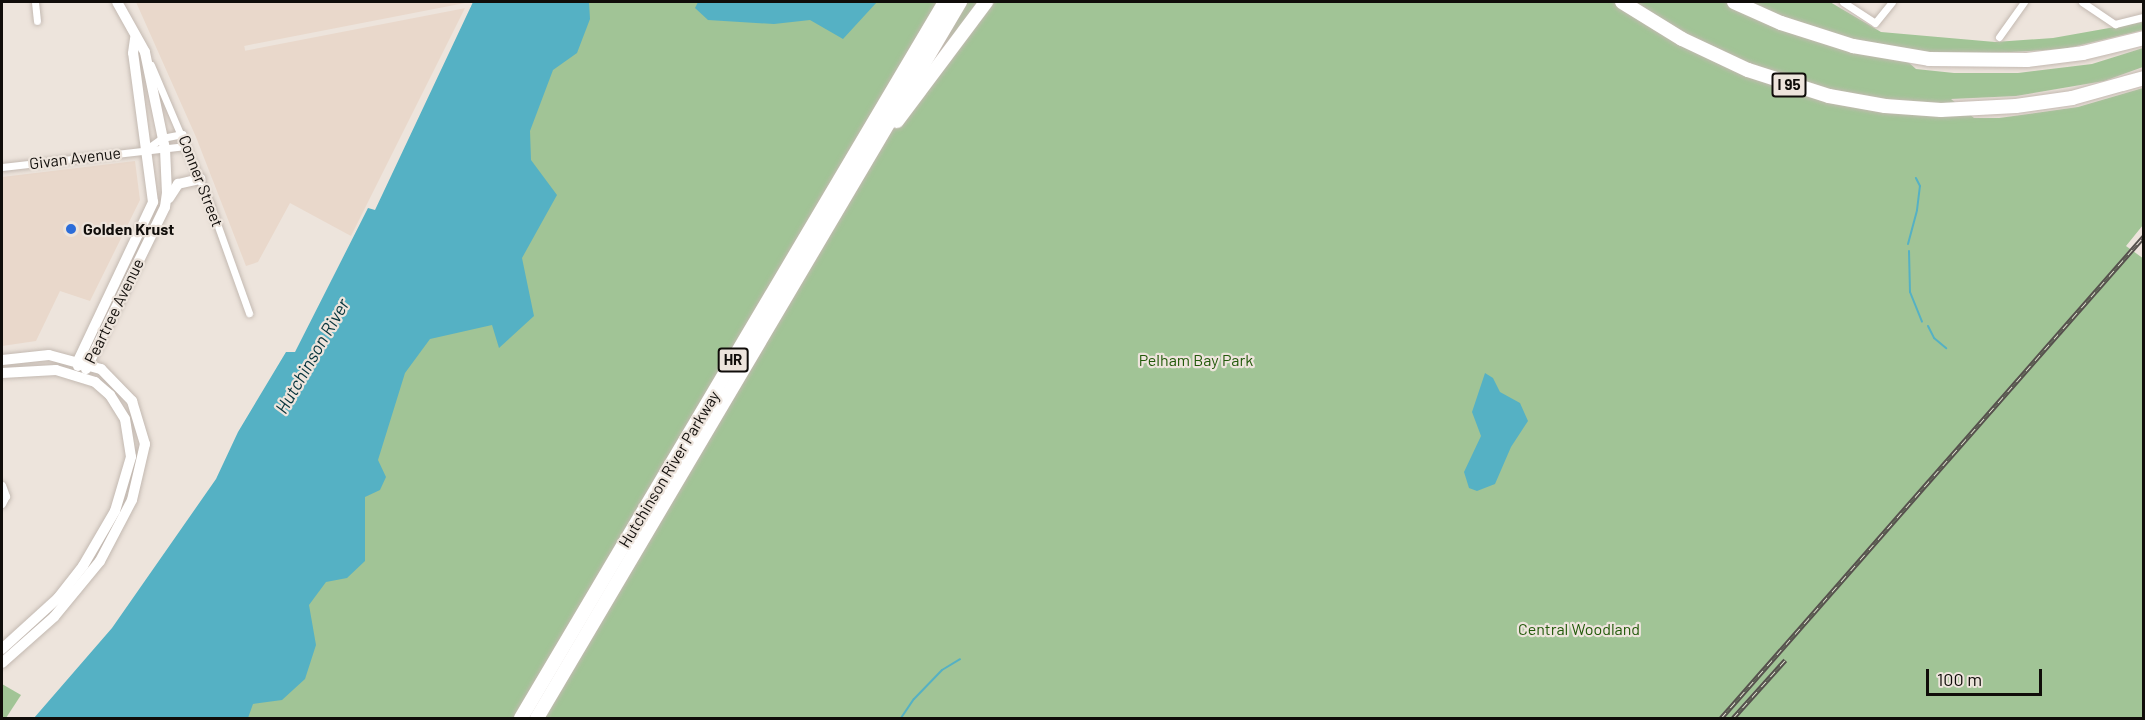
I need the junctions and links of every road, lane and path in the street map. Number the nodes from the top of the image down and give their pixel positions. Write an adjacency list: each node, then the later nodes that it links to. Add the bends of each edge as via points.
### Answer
1 (35, 2): 13 (street)
2 (117, 2): 15 (main road, Conner Street)
3 (945, 2): 37 (highway, Hutchinson River Parkway / HR)
4 (960, 2): 20 (highway, Hutchinson River Parkway / HR)
5 (986, 2): 20 (highway, via 908,111)
6 (1622, 2): 18 (highway, I 95, via 1682,39 1748,70 1829,96 1885,106 1941,110 2016,106 2086,95)
7 (1734, 2): 16 (highway, via 1781,23 1853,46 1929,60 2034,59)
8 (1843, 2): 9 (street, via 1875,23)
9 (1892, 2)
10 (2024, 2): 14 (street)
11 (2082, 2): 12 (street, via 2115,24)
12 (2144, 17)
13 (37, 21)
14 (1999, 37)
15 (135, 38): 17 (main road, Conner Street); 23 (main road, Conner Street, via 133,53)
16 (2144, 38)
17 (145, 52): 19 (street, Conner Street); 21 (main road, Conner Street)
18 (2144, 78)
19 (183, 134): 21 (street, Givan Avenue); 22 (street, Conner Street)
20 (883, 135): 38 (highway, Hutchinson River Parkway / HR)
21 (164, 144): 22 (street, Givan Avenue); 23 (street, Givan Avenue); 26 (main road, Peartree Avenue, via 168,179)
22 (186, 146): 25 (street, Conner Street)
23 (148, 148): 24 (street, Givan Avenue); 29 (main road, Peartree Avenue, via 154,189 149,213)
24 (2, 167)
25 (200, 179): 26 (main road, via 178,184); 27 (street, Conner Street)
26 (165, 207): 30 (main road, Peartree Avenue)
27 (249, 313)
28 (2, 360): 29 (main road, via 49,355)
29 (78, 361): 30 (main road); 32 (main road, Peartree Avenue)
30 (90, 365): 32 (main road, Peartree Avenue); 36 (main road, via 113,378 139,415 144,444 138,482 113,539 82,586)
31 (2, 374): 32 (main road, via 45,369)
32 (80, 375): 35 (main road, via 102,387 122,413 130,437 129,472 115,511 83,566 57,598)
33 (2, 485): 34 (street, via 6,496)
34 (2, 504)
35 (2, 649)
36 (2, 663)
37 (521, 718)
38 (537, 718)

